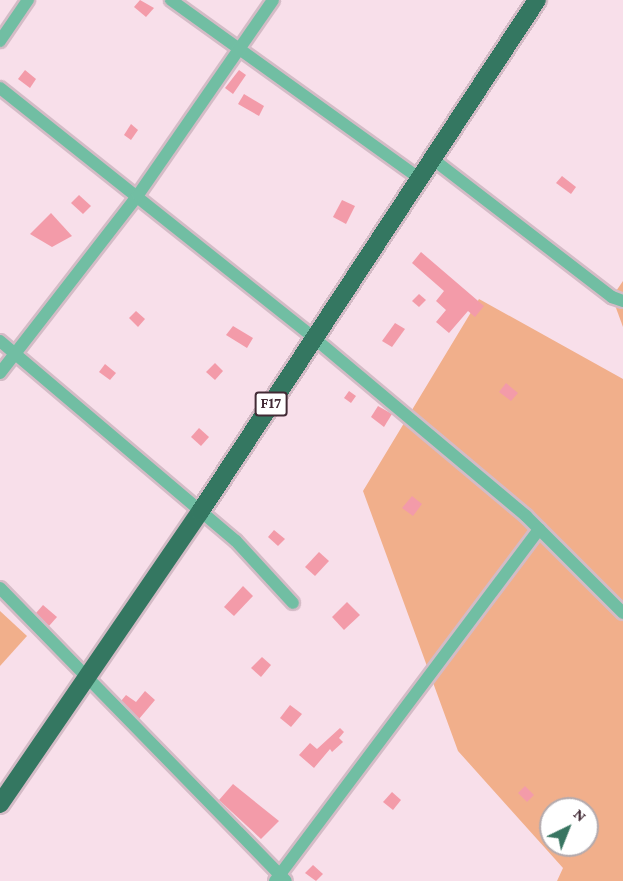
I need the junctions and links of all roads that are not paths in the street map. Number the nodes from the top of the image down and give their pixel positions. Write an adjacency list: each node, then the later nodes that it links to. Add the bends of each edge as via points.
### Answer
1 (28, 0): 5 (street)
2 (171, 0): 6 (street)
3 (273, 0): 6 (street)
4 (537, 0): 8 (highway, F17)
5 (0, 41)
6 (239, 50): 9 (street); 10 (street)
7 (0, 88): 10 (street)
8 (430, 157): 9 (highway, F17); 11 (street, via 612,297)
9 (419, 178): 12 (highway, F17)
10 (138, 195): 12 (street); 14 (street)
11 (623, 301)
12 (314, 338): 16 (highway, F17); 17 (street)
13 (0, 341): 14 (street)
14 (13, 354): 15 (street); 16 (street)
15 (0, 373)
16 (200, 512): 19 (street, via 236,541); 21 (highway, F17)
17 (539, 529): 20 (street); 23 (street)
18 (0, 588): 21 (street)
19 (293, 603)
20 (623, 613)
21 (88, 679): 22 (highway, F17); 23 (street)
22 (0, 804)
23 (281, 879)

